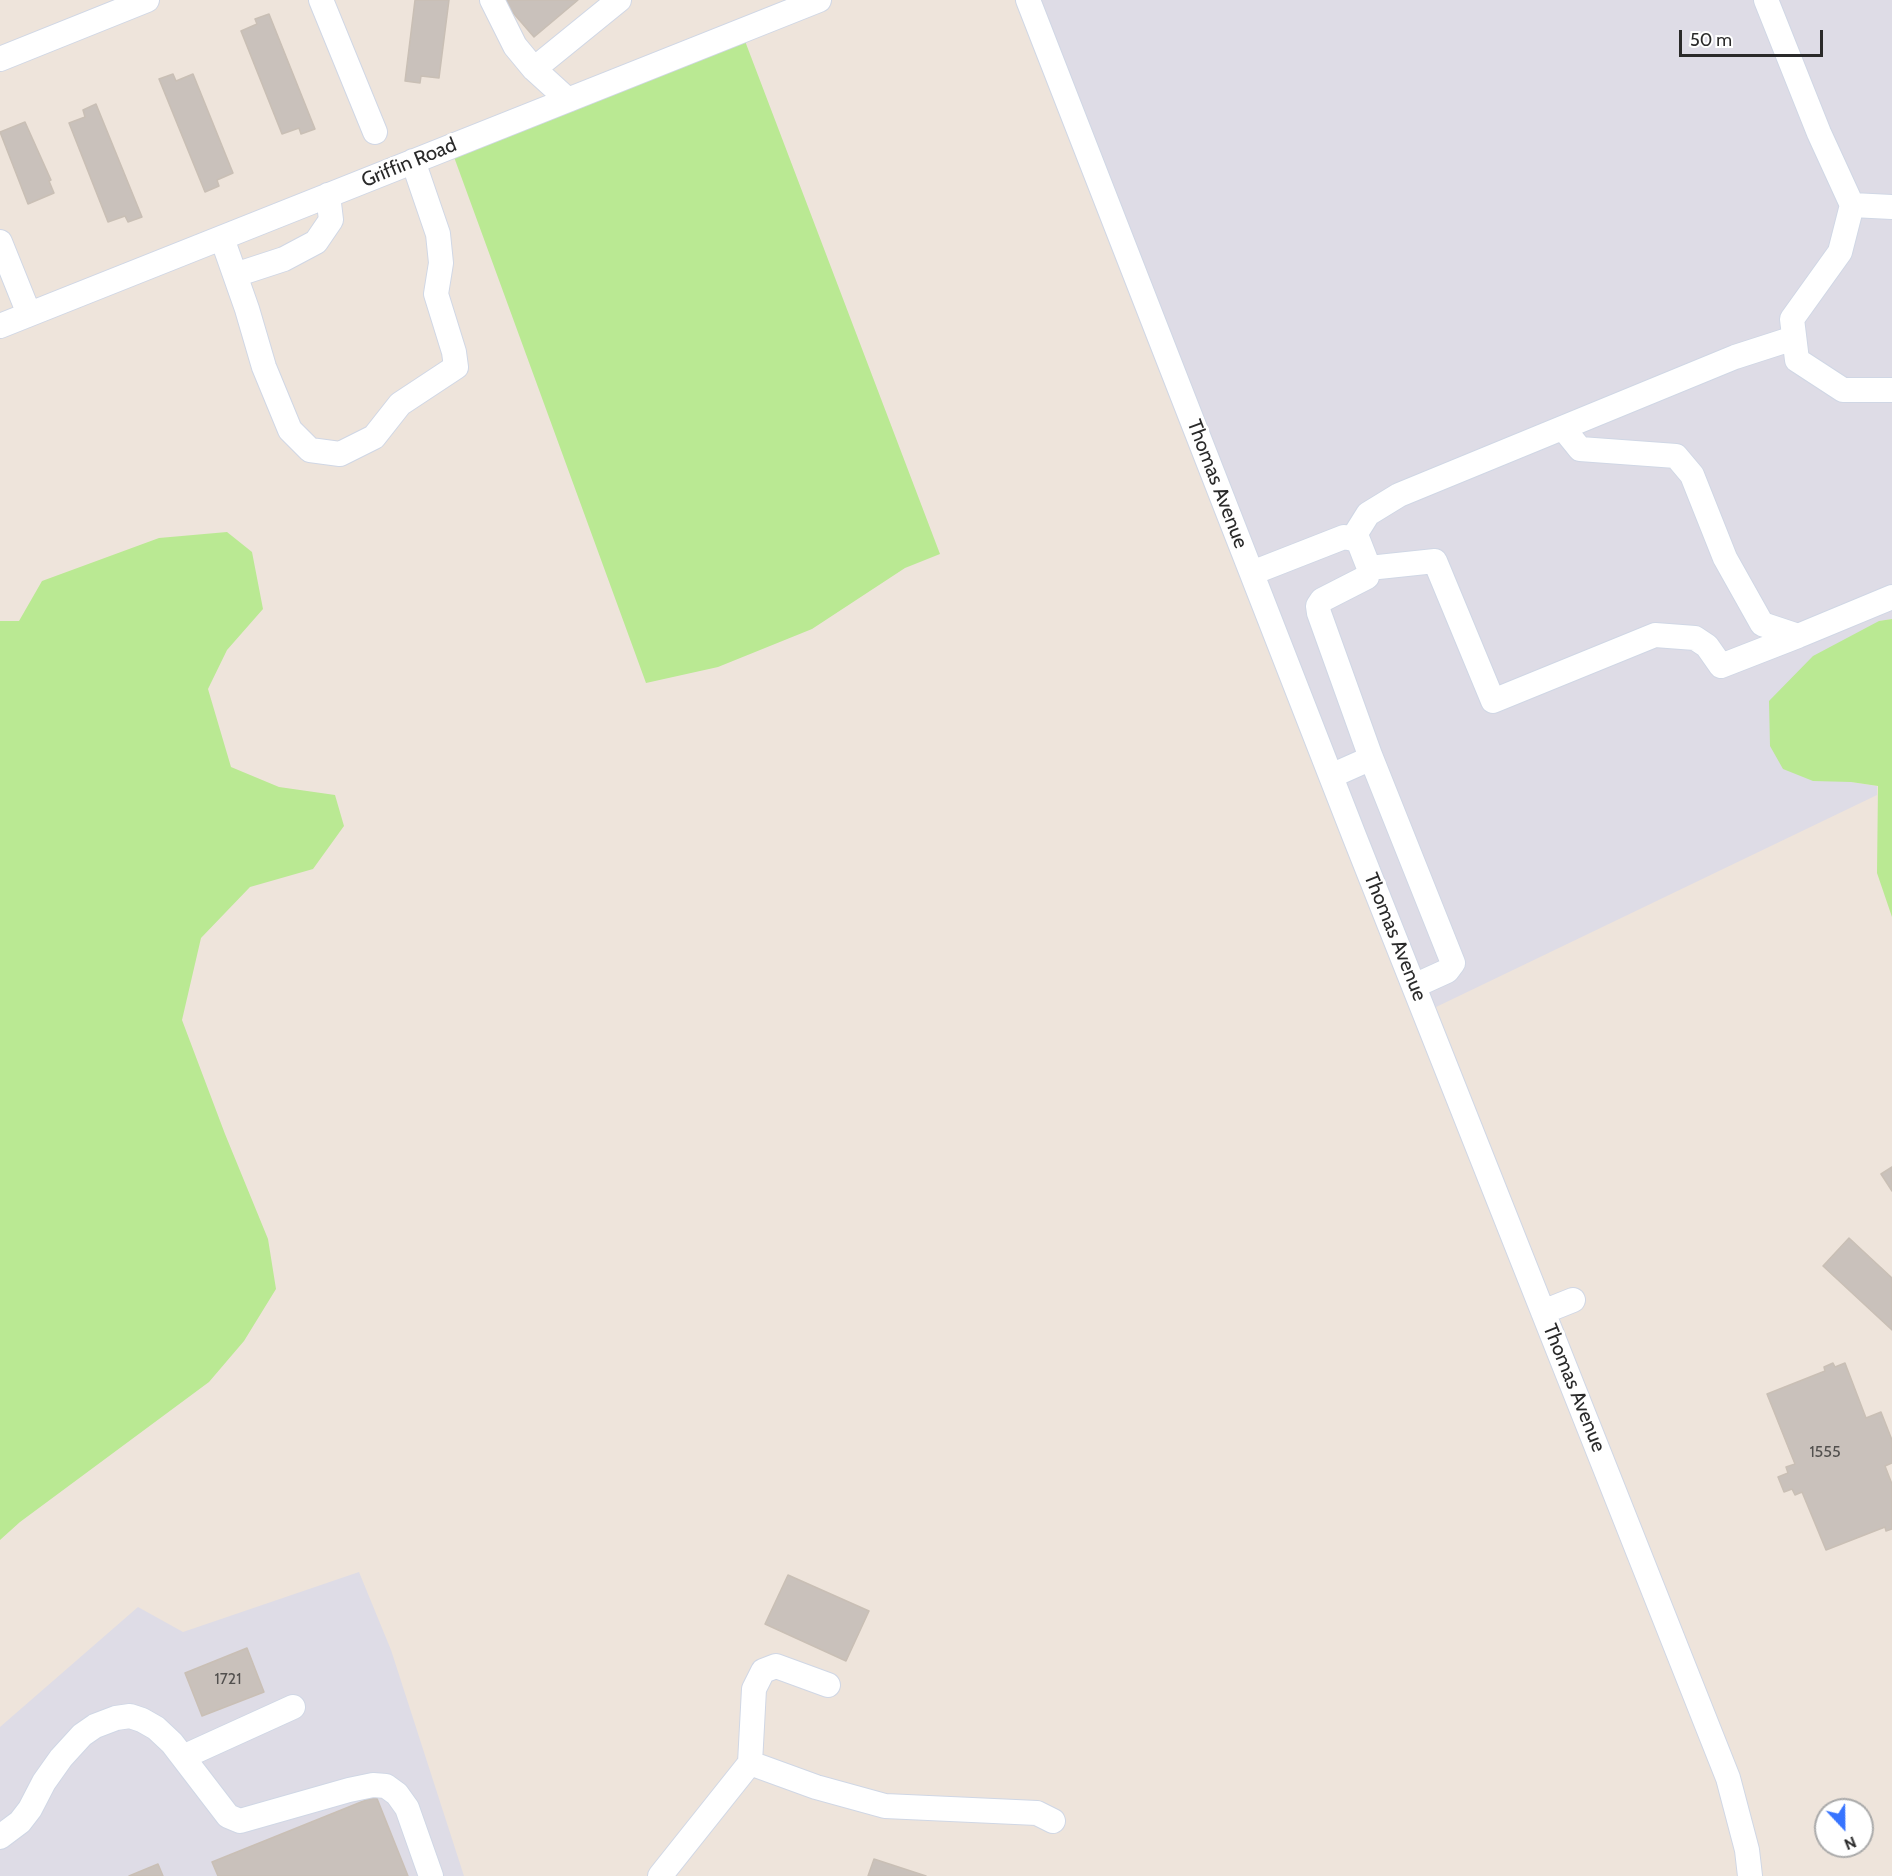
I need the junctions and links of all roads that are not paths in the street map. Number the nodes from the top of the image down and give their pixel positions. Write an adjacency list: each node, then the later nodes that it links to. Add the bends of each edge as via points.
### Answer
1 (147, 0): 8 (street)
2 (321, 0): 11 (street)
3 (492, 0): 9 (street, via 515,46)
4 (618, 0): 9 (street)
5 (819, 0): 10 (street, Griffin Road)
6 (1028, 0): 26 (street, Thomas Avenue)
7 (1766, 0): 14 (street)
8 (0, 59)
9 (534, 69): 10 (street)
10 (568, 100): 12 (street, Griffin Road)
11 (375, 132)
12 (413, 161): 13 (street, Griffin Road); 18 (street, via 438,234 441,263 436,294 456,367 399,404 374,437 340,454 310,450 290,430 264,367)
13 (328, 195): 16 (street, Griffin Road); 18 (street, via 331,220 316,242 284,259)
14 (1852, 205): 15 (street); 21 (street, via 1840,252 1792,319)
15 (1892, 207)
16 (222, 237): 18 (street); 19 (street, Griffin Road)
17 (0, 242): 19 (street)
18 (235, 275)
19 (29, 314): 20 (street, Griffin Road)
20 (0, 326)
21 (1794, 338): 22 (street, via 1797,360 1843,390); 23 (street, via 1735,357)
22 (1892, 390)
23 (1563, 428): 24 (street, via 1399,495 1368,514); 28 (street, via 1580,449 1676,456 1692,475 1725,558 1762,624)
24 (1353, 538): 25 (street, via 1358,540); 26 (street, via 1344,537)
25 (1370, 568): 28 (street, via 1435,561 1493,701 1654,635 1695,638 1707,646 1721,666); 29 (street, via 1367,577 1322,600 1318,606)
26 (1252, 573): 30 (street, Thomas Avenue)
27 (1892, 597): 28 (street)
28 (1798, 636)
29 (1370, 755): 30 (street); 31 (street, via 1453,963 1446,971)
30 (1331, 776): 31 (street, Thomas Avenue)
31 (1414, 986): 33 (street, Thomas Avenue)
32 (1573, 1300): 33 (street)
33 (1543, 1312): 42 (street, Thomas Avenue, via 1728,1778)
34 (828, 1685): 37 (street, via 776,1666 763,1671 754,1689)
35 (293, 1707): 36 (street)
36 (183, 1757): 39 (street, via 156,1728 142,1720 130,1716 95,1726 62,1758 20,1822); 40 (street, via 228,1816 240,1821 349,1790 386,1786 407,1808)
37 (750, 1763): 38 (street, via 885,1806 1037,1813); 41 (street)
38 (1053, 1821)
39 (0, 1838)
40 (431, 1876)
41 (660, 1876)
42 (1750, 1876)

